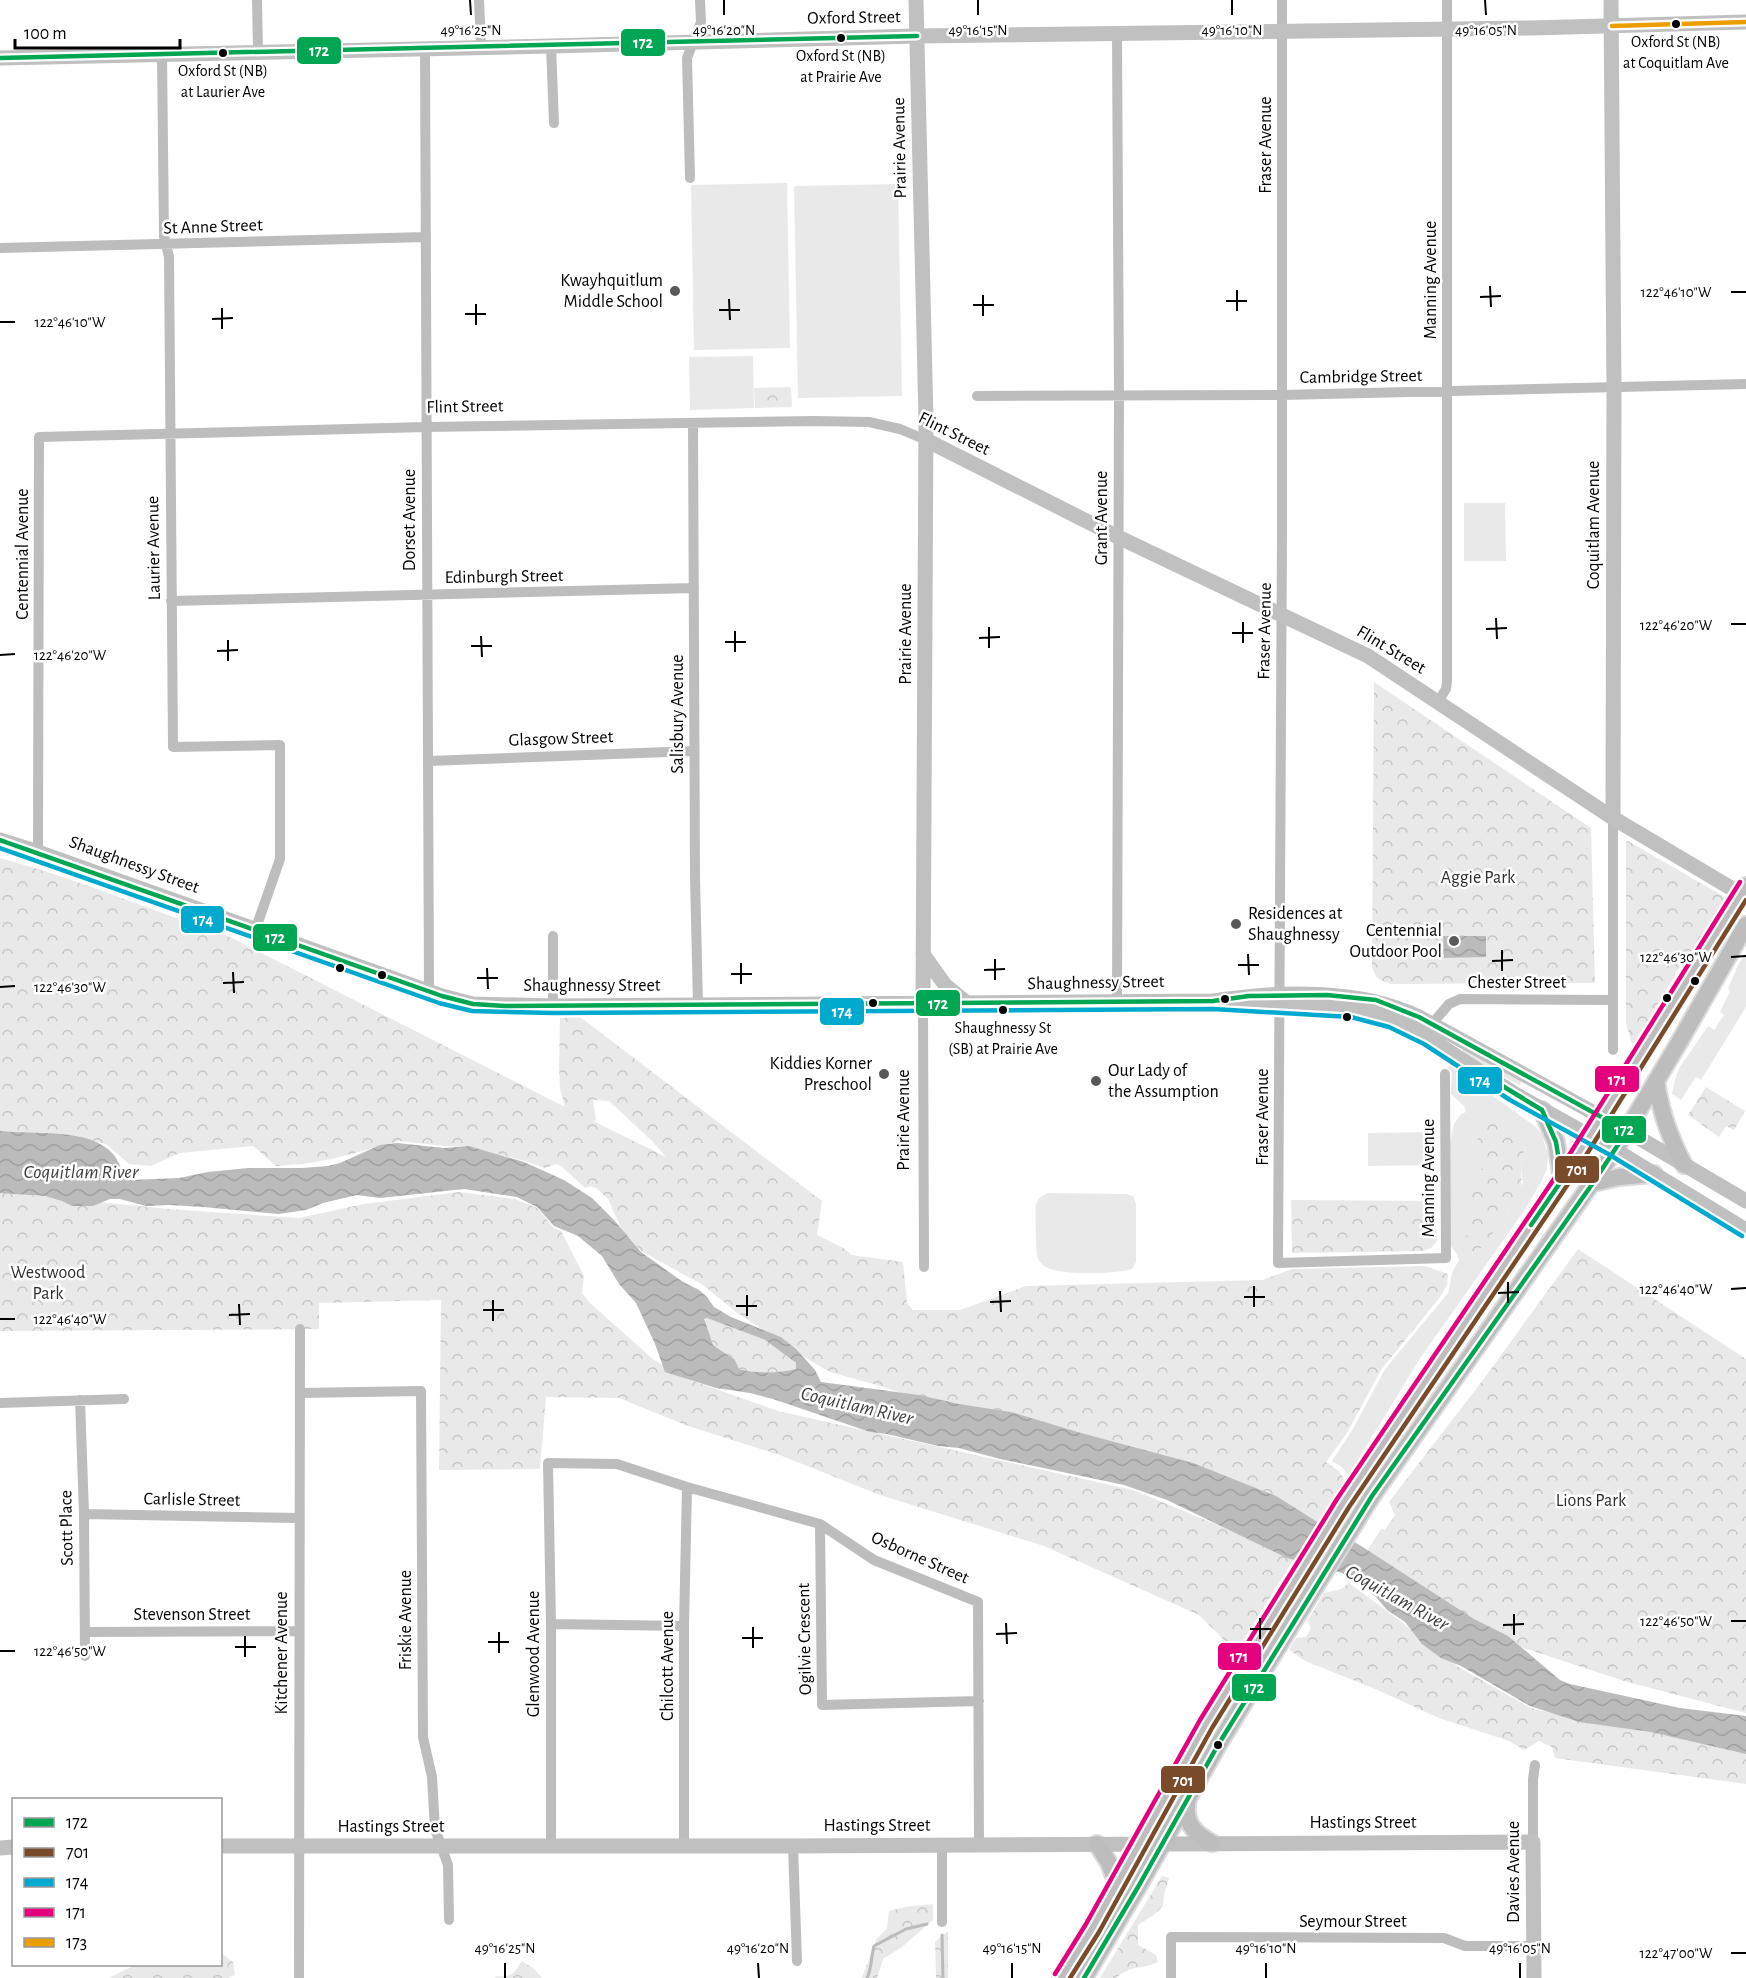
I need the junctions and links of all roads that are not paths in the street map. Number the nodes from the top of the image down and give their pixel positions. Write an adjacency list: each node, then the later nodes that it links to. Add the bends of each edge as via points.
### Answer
1 (257, 0): 18 (street)
2 (479, 0): 16 (street)
3 (700, 0): 14 (street, via 701,22)
4 (916, 0): 13 (main road, Prairie Avenue)
5 (1282, 0): 11 (street, Fraser Avenue)
6 (1447, 0): 10 (street, Manning Avenue)
7 (1611, 0): 9 (main road, Coquitlam Avenue)
8 (1746, 22): 9 (main road, Oxford Street)
9 (1612, 26): 10 (main road, Oxford Street); 27 (main road, Coquitlam Avenue)
10 (1448, 29): 11 (main road, Oxford Street); 28 (street, Manning Avenue)
11 (1282, 32): 12 (main road, Oxford Street); 30 (street, Fraser Avenue)
12 (1117, 34): 13 (main road, Oxford Street); 29 (street, Grant Avenue)
13 (917, 36): 14 (main road, Oxford Street); 36 (main road, Prairie Avenue)
14 (693, 42): 15 (main road, Oxford Street); 22 (street, via 687,58)
15 (551, 46): 16 (main road, Oxford Street); 21 (street)
16 (481, 47): 17 (main road, Oxford Street)
17 (425, 48): 18 (main road, Oxford Street); 23 (street, Dorset Avenue)
18 (258, 51): 19 (main road, Oxford Street)
19 (162, 54): 20 (main road, Oxford Street); 24 (street, Laurier Avenue)
20 (0, 58)
21 (554, 123)
22 (690, 178)
23 (426, 237): 24 (street, St Anne Street); 33 (street, Dorset Avenue)
24 (166, 245): 25 (street, St Anne Street); 34 (street, Laurier Avenue)
25 (0, 248)
26 (1746, 384): 27 (street, Cambridge Street)
27 (1614, 387): 28 (street, Cambridge Street); 45 (main road, Coquitlam Avenue)
28 (1448, 392): 30 (street, Cambridge Street); 42 (street, Manning Avenue, via 1447,681)
29 (1119, 395): 30 (street, Cambridge Street); 31 (street, Cambridge Street); 37 (street, Grant Avenue)
30 (1282, 395): 41 (street, Fraser Avenue)
31 (977, 396)
32 (693, 424): 33 (street, Flint Street); 36 (street, Flint Street, via 868,422); 38 (street, Salisbury Avenue)
33 (426, 427): 34 (street, Flint Street); 39 (street, Dorset Avenue)
34 (170, 435): 35 (street, Flint Street); 40 (street, Laurier Avenue)
35 (39, 437): 47 (street, Centennial Avenue)
36 (926, 440): 37 (main road, Flint Street); 52 (main road, Prairie Avenue)
37 (1118, 537): 41 (main road, Flint Street); 56 (street, Grant Avenue)
38 (694, 588): 39 (street, Edinburgh Street); 43 (street, Salisbury Avenue)
39 (427, 594): 40 (street, Edinburgh Street); 44 (street, Dorset Avenue)
40 (171, 601): 50 (street, Laurier Avenue, via 173,747 280,746 280,859)
41 (1281, 615): 42 (main road, Flint Street, via 1368,656); 55 (street, Fraser Avenue)
42 (1438, 702): 45 (main road, Flint Street)
43 (694, 751): 44 (street, Glasgow Street); 59 (street, Salisbury Avenue)
44 (428, 761): 53 (street, Dorset Avenue)
45 (1613, 818): 48 (main road, Flint Street); 54 (street, Coquitlam Avenue)
46 (0, 840): 47 (main road, Shaughnessy Street)
47 (38, 852): 50 (main road, Shaughnessy Street)
48 (1744, 890): 66 (main road)
49 (1746, 925): 64 (main road)
50 (256, 928): 53 (main road, Shaughnessy Street)
51 (553, 936): 60 (street)
52 (923, 954): 57 (main road, via 945,985); 58 (main road, Prairie Avenue)
53 (429, 991): 60 (main road, Shaughnessy Street, via 472,1004)
54 (1612, 1000): 61 (street, Chester Street, via 1460,999 1449,1004); 62 (street, Coquitlam Avenue)
55 (1281, 1001): 56 (main road, Shaughnessy Street, via 1249,996 1213,1001); 61 (main road, Shaughnessy Street, via 1341,995 1371,999); 65 (main road, Shaughnessy Street, via 1350,1009 1398,1022 1430,1038); 76 (street, Fraser Avenue)
56 (1117, 1002): 57 (main road, Shaughnessy Street)
57 (967, 1003): 58 (main road, Shaughnessy Street)
58 (924, 1004): 59 (main road, Shaughnessy Street); 77 (street, Prairie Avenue)
59 (698, 1005): 60 (main road, Shaughnessy Street)
60 (553, 1006)
61 (1432, 1024): 66 (main road, Shaughnessy Street)
62 (1613, 1050)
63 (1445, 1074): 76 (street, Manning Avenue, via 1446,1258)
64 (1656, 1081): 67 (main road); 70 (main road, via 1670,1139)
65 (1542, 1110): 68 (main road, Shaughnessy Street); 72 (main road, via 1556,1142)
66 (1603, 1117): 67 (main road, Shaughnessy Street); 68 (main road)
67 (1627, 1131): 69 (main road); 70 (main road, Shaughnessy Street)
68 (1590, 1136): 69 (main road, Shaughnessy Street); 72 (main road)
69 (1615, 1150): 71 (main road, Shaughnessy Street); 73 (main road)
70 (1684, 1165): 74 (main road, Shaughnessy Street)
71 (1654, 1174): 73 (main road); 75 (main road, Shaughnessy Street)
72 (1562, 1180): 98 (main road, via 1343,1503 1206,1724)
73 (1593, 1183): 95 (main road, via 1372,1496)
74 (1746, 1201)
75 (1746, 1230)
76 (1278, 1263)
77 (924, 1267)
78 (300, 1329): 79 (street, Kitchener Avenue)
79 (300, 1393): 86 (street, Kitchener Avenue); 104 (street, Friskie Avenue, via 421,1391 423,1737 432,1777 435,1829)
80 (124, 1399): 81 (street)
81 (80, 1400): 82 (street); 85 (street, Scott Place)
82 (0, 1403)
83 (548, 1463): 84 (street, Osborne Street, via 617,1464); 88 (street, Glenwood Avenue)
84 (687, 1487): 87 (street, Osborne Street); 89 (street, Chilcott Avenue)
85 (84, 1514): 86 (street, Carlisle Street); 91 (street, Scott Place)
86 (299, 1518): 90 (street, Kitchener Avenue)
87 (820, 1524): 93 (street, Osborne Street, via 874,1560 978,1602); 93 (street, Ogilvie Crescent, via 822,1705)
88 (552, 1624): 89 (street); 105 (street, Glenwood Avenue)
89 (684, 1626): 106 (street, Chilcott Avenue)
90 (299, 1631): 91 (street, Stevenson Street); 108 (street, Kitchener Avenue)
91 (85, 1632): 92 (street, Scott Place)
92 (85, 1656)
93 (979, 1701): 102 (street, Osborne Street)
94 (1535, 1765): 96 (street, Davies Avenue)
95 (1188, 1796): 99 (main road); 100 (main road, via 1190,1826)
96 (1533, 1842): 100 (main road, Hastings Street); 112 (main road, Davies Avenue)
97 (1098, 1844): 98 (main road, Hastings Street); 102 (main road, Hastings Street); 109 (main road)
98 (1138, 1844): 99 (main road, Hastings Street); 109 (main road)
99 (1162, 1844): 100 (main road, Hastings Street); 116 (main road)
100 (1212, 1844)
101 (942, 1845): 102 (main road, Hastings Street); 107 (main road, Hastings Street); 111 (street)
102 (979, 1845)
103 (222, 1846): 108 (main road, Hastings Street)
104 (441, 1846): 105 (main road, Hastings Street); 108 (main road, Hastings Street); 110 (street, Friskie Avenue, via 448,1866)
105 (551, 1846): 106 (main road, Hastings Street)
106 (684, 1846): 107 (main road, Hastings Street)
107 (793, 1846): 113 (street)
108 (298, 1847): 114 (street, Kitchener Avenue)
109 (1116, 1882): 115 (main road)
110 (449, 1920)
111 (942, 1922)
112 (1533, 1946): 117 (street, Seymour Street, via 1465,1946 1444,1938 1171,1937); 118 (main road, Davies Avenue)
113 (797, 1961)
114 (299, 1978)
115 (1061, 1978)
116 (1084, 1978)
117 (1171, 1978)
118 (1534, 1978)

